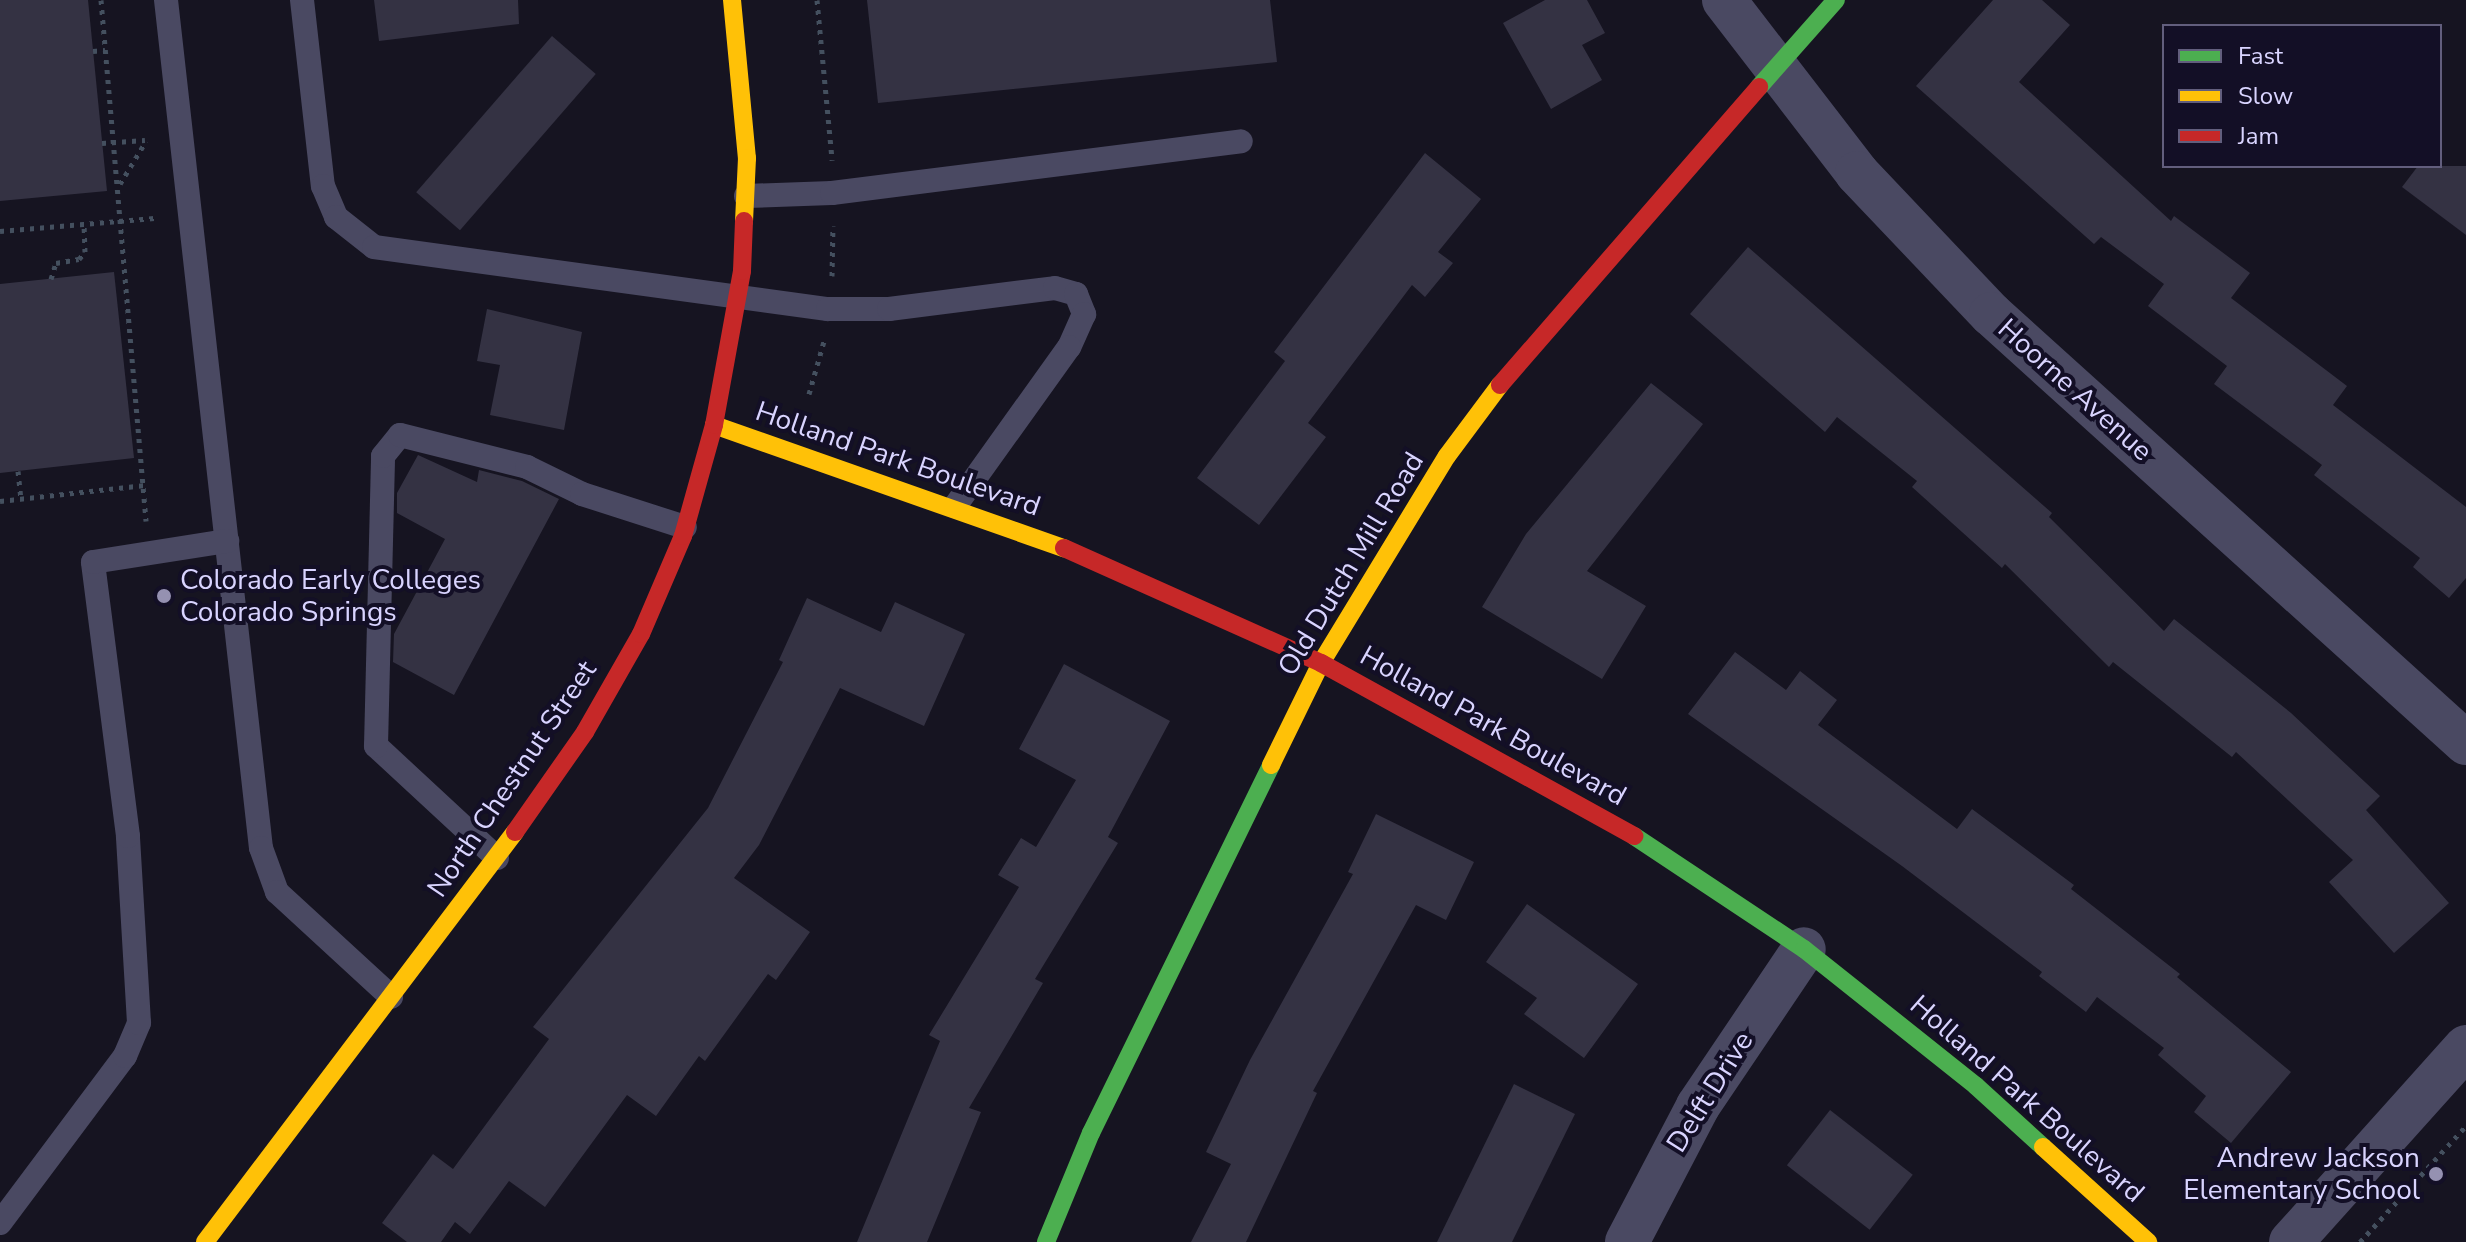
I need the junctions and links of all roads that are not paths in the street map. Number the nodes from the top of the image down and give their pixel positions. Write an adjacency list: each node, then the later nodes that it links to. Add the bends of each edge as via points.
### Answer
1 (166, 0): 13 (lane)
2 (302, 0): 9 (lane, via 323,186 336,217 357,237 404,255)
3 (732, 0): 8 (street, North Chestnut Street)
4 (1724, 0): 6 (street, Hoorne Avenue)
5 (1836, 0): 6 (street, Old Dutch Mill Road)
6 (1773, 71): 14 (street, Old Dutch Mill Road, via 1524,352 1447,456); 15 (street, Hoorne Avenue, via 1857,173 1991,314)
7 (1241, 141): 8 (lane, via 832,193)
8 (746, 196): 9 (street, North Chestnut Street)
9 (738, 293): 10 (street, North Chestnut Street); 11 (lane, via 828,309 873,309 1055,288 1076,294 1084,314 1069,347)
10 (714, 425): 11 (street, Holland Park Boulevard); 12 (street, North Chestnut Street)
11 (955, 506): 14 (street, Holland Park Boulevard, via 1097,560)
12 (685, 527): 16 (street, North Chestnut Street, via 641,634 585,732); 16 (lane, via 582,494 527,467 400,435 383,456 376,746)
13 (227, 541): 18 (lane, via 261,848 277,892); 20 (lane, via 93,562 128,836 139,1023 125,1056)
14 (1321, 663): 17 (street, Holland Park Boulevard, via 1556,789 1655,848); 22 (street, Old Dutch Mill Road, via 1091,1133)
15 (2466, 743)
16 (497, 858): 18 (street, North Chestnut Street)
17 (1804, 949): 23 (street, Delft Drive, via 1698,1106); 24 (street, Holland Park Boulevard, via 1976,1086)
18 (391, 997): 21 (street, North Chestnut Street)
19 (2466, 1047): 25 (street)
20 (0, 1223)
21 (205, 1242)
22 (1046, 1242)
23 (1627, 1242)
24 (2148, 1242)
25 (2291, 1242)

